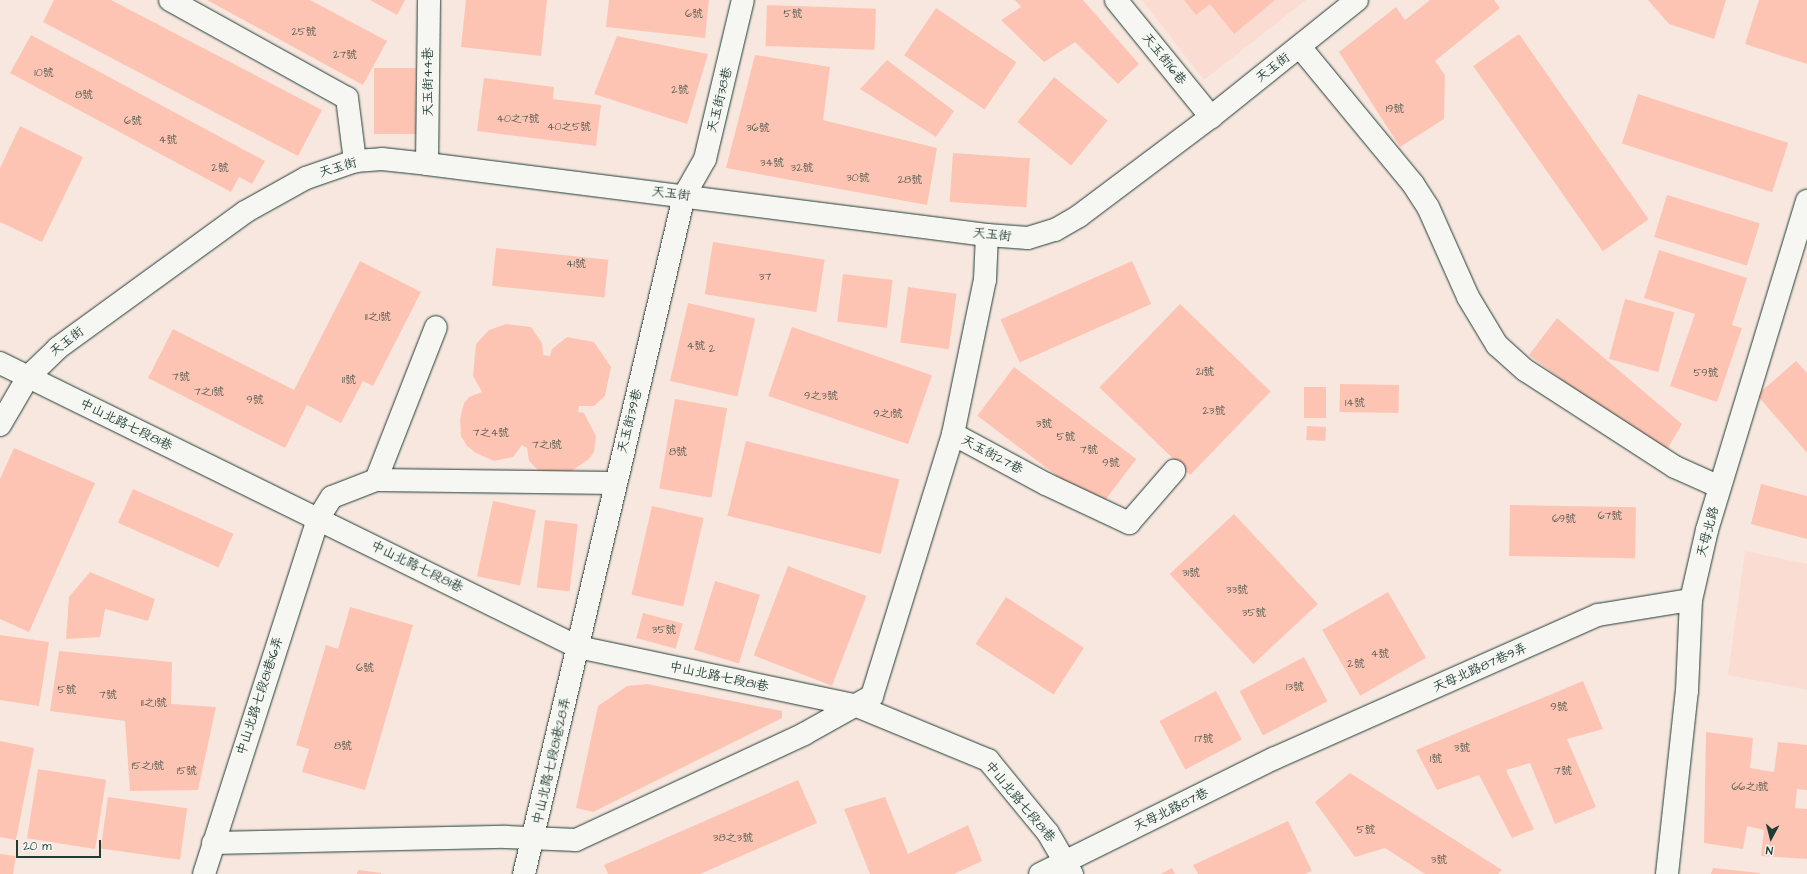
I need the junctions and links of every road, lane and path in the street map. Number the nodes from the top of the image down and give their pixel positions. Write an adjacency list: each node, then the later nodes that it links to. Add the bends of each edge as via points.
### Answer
1 (170, 0): 8 (street, via 347,98)
2 (428, 0): 9 (street, 天玉街44巷)
3 (743, 0): 10 (street, 天玉街38巷, via 705,159)
4 (1116, 0): 7 (street, 天玉街16巷)
5 (1357, 0): 6 (street, 天玉街)
6 (1300, 47): 7 (street, 天玉街); 21 (street, via 1413,184 1428,207 1468,297 1497,345 1525,370 1675,467)
7 (1211, 117): 12 (street, 天玉街, via 1079,216 1055,230 1028,238)
8 (355, 161): 9 (street, 天玉街, via 382,159); 15 (street, 天玉街, via 306,178 245,212 58,348)
9 (427, 164): 10 (street, 天玉街)
10 (684, 196): 12 (street, 天玉街); 20 (street, 天玉街39巷)
11 (1807, 201): 21 (street, 天母北路)
12 (988, 235): 17 (street, 天玉街27巷, via 985,280)
13 (436, 327): 19 (street)
14 (0, 363): 15 (street, 中山北路七段81巷)
15 (28, 377): 16 (street, 天玉街); 22 (street, 中山北路七段81巷)
16 (0, 425)
17 (953, 434): 18 (street, 天玉街27巷, via 1046,484 1129,523); 25 (street, via 872,696)
18 (1174, 471)
19 (376, 480): 20 (street); 22 (street, 中山北路七段81巷16弄, via 332,497)
20 (615, 483): 24 (street, 天玉街39巷)
21 (1720, 488): 23 (street, 天母北路, via 1707,530)
22 (318, 519): 24 (street, 中山北路七段81巷); 28 (street, 中山北路七段81巷16弄)
23 (1691, 600): 26 (street, 天母北路87巷9弄, via 1598,615); 33 (street, 天母北路, via 1687,691)
24 (578, 647): 25 (street, 中山北路七段81巷); 27 (street, 中山北路七段81巷28弄)
25 (857, 706): 27 (street, via 797,737 576,840); 29 (street, 中山北路七段81巷, via 988,760 1048,833)
26 (1275, 758): 29 (street, 天母北路87巷)
27 (534, 838): 28 (street); 31 (street, 中山北路七段81巷28弄)
28 (213, 843): 30 (street, 中山北路七段81巷16弄)
29 (1069, 868): 32 (street, 天母北路87巷)
30 (204, 874)
31 (524, 874)
32 (1040, 874)
33 (1668, 874)

